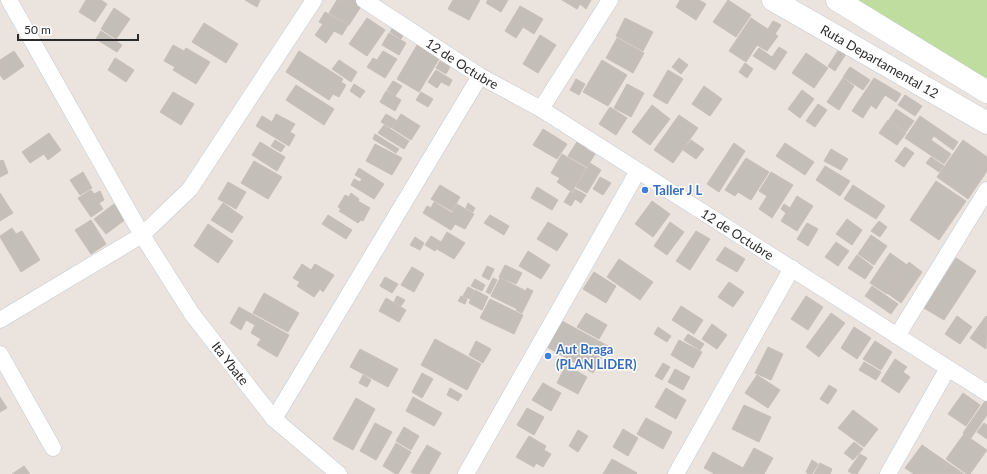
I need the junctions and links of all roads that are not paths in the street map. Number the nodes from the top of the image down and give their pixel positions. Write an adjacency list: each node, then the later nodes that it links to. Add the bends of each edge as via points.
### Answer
1 (9, 0): 13 (street, Ita Ybate)
2 (314, 0): 13 (street, via 190,189)
3 (364, 0): 7 (street, 12 de Octubre)
4 (610, 0): 9 (street)
5 (773, 0): 10 (main road, Ruta Departamental 12)
6 (837, 0): 8 (main road)
7 (480, 76): 9 (street, 12 de Octubre); 20 (street)
8 (987, 92)
9 (541, 109): 11 (street, 12 de Octubre)
10 (987, 123)
11 (638, 172): 14 (street, 12 de Octubre); 23 (street)
12 (987, 190): 16 (street)
13 (142, 235): 15 (street); 20 (street, Ita Ybate, via 192,314)
14 (792, 268): 16 (street, 12 de Octubre); 24 (street)
15 (0, 320)
16 (898, 336): 18 (street, 12 de Octubre)
17 (0, 354): 21 (street)
18 (948, 368): 19 (street, 12 de Octubre); 25 (street)
19 (987, 393)
20 (274, 419): 22 (street, Ita Ybate)
21 (53, 448)
22 (338, 474)
23 (466, 474)
24 (676, 474)
25 (888, 474)

